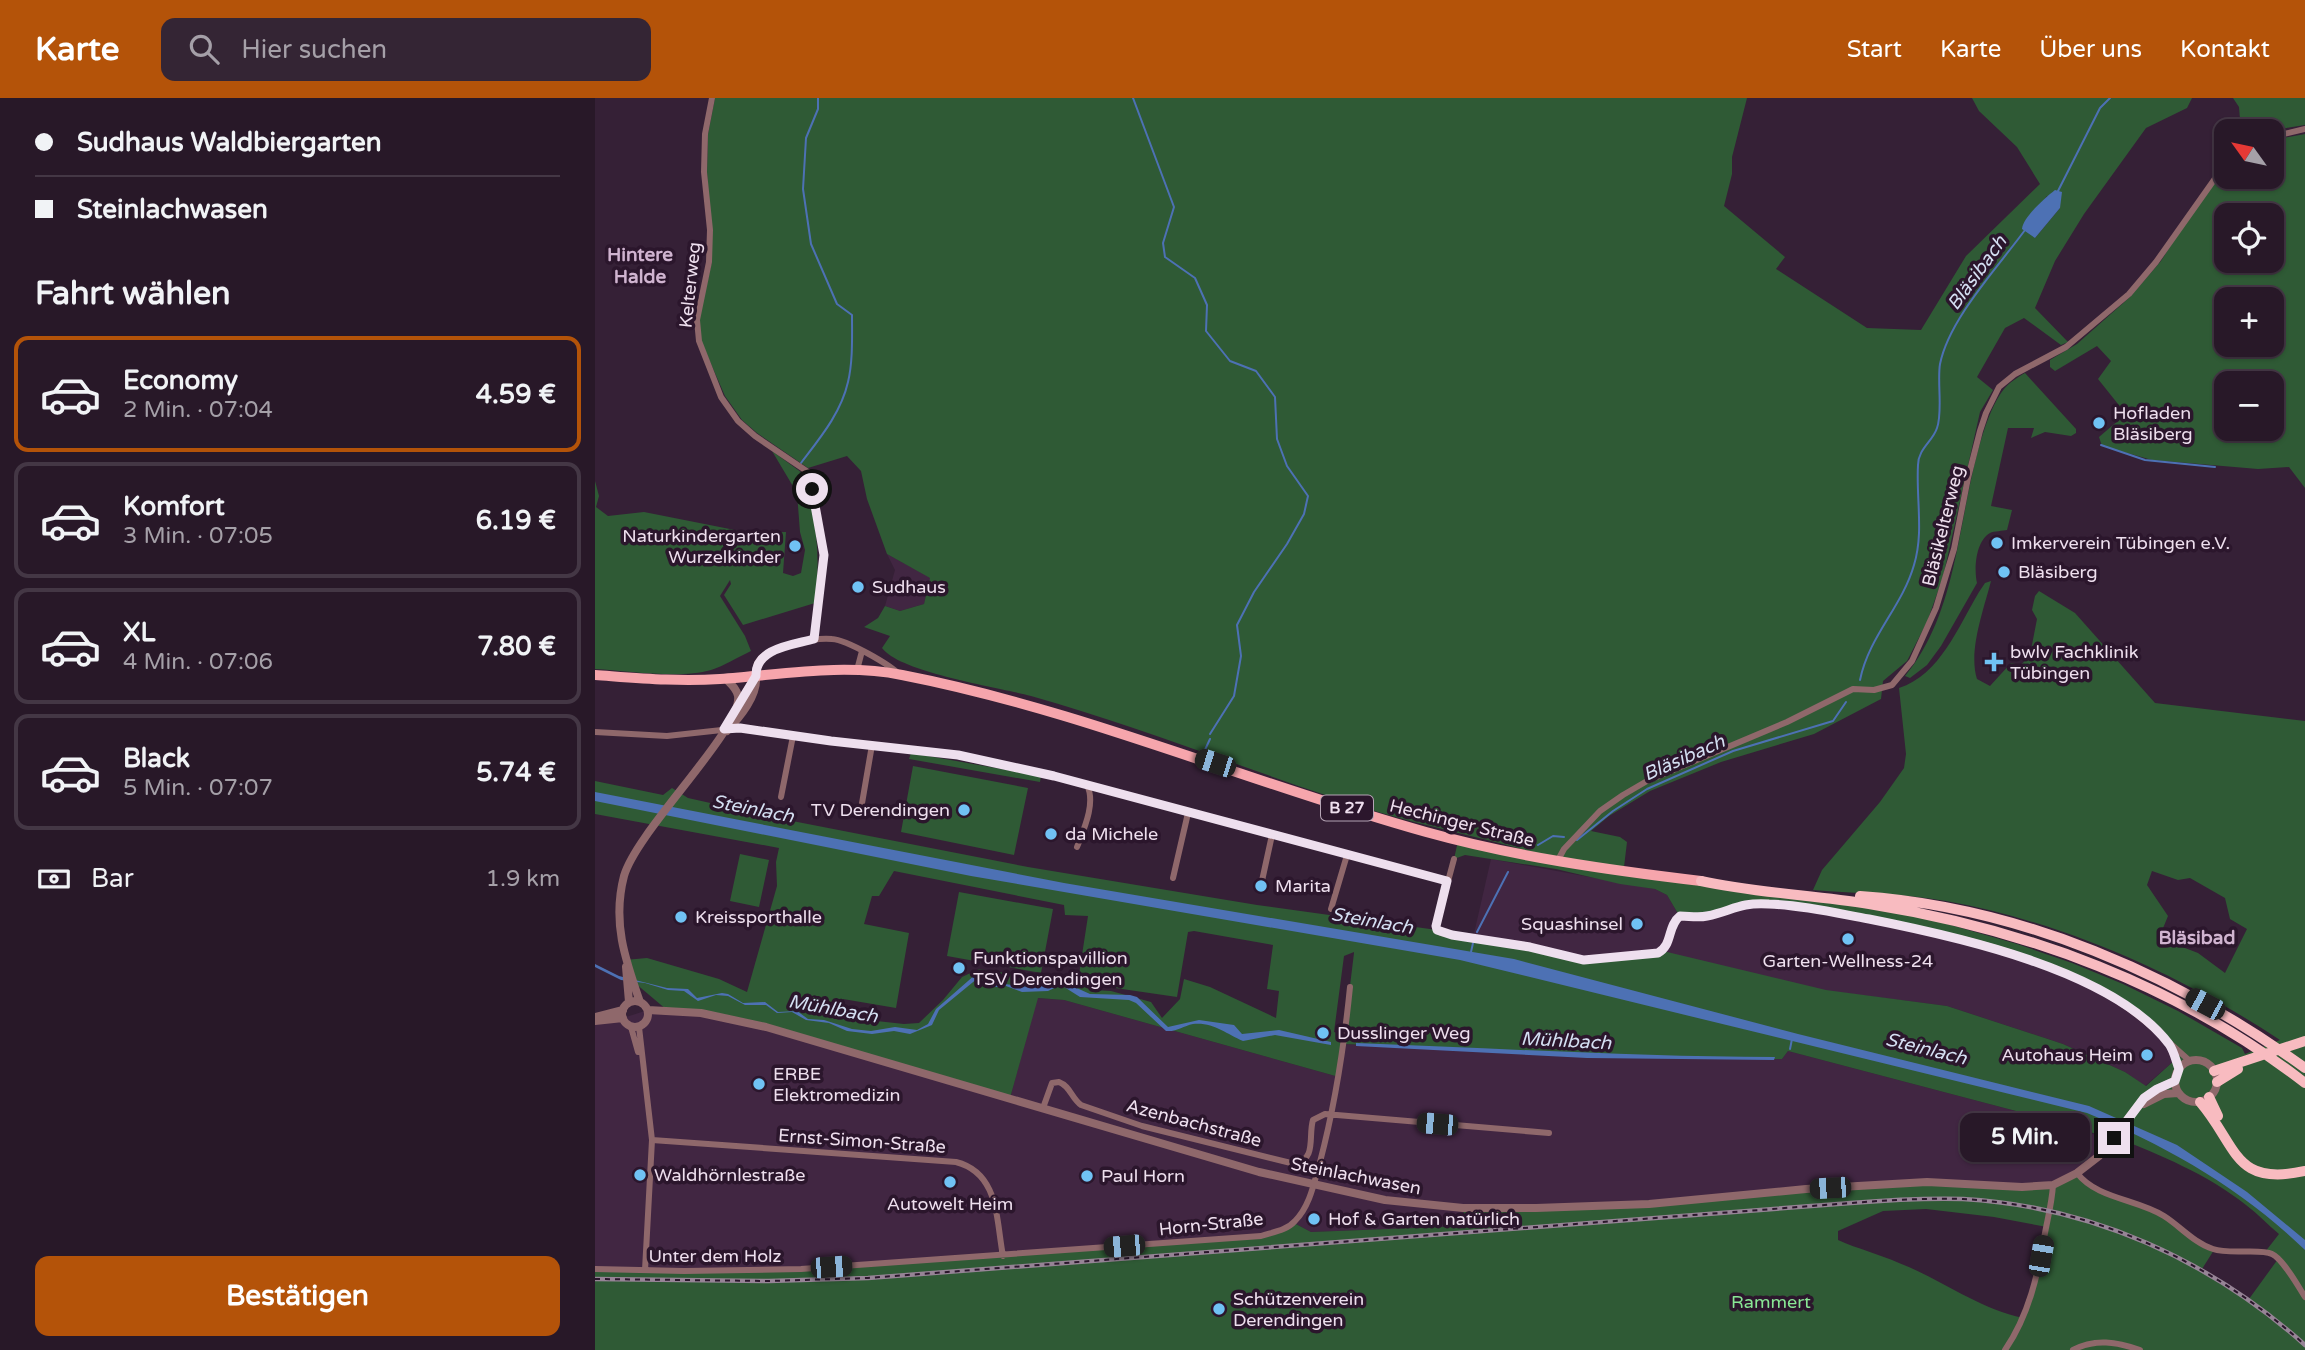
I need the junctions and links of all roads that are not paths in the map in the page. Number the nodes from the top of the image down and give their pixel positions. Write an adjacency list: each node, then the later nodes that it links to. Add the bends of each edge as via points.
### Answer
1 (712, 98): 5 (street, Kelterweg, via 704,172 709,262 697,320 699,341 721,397 738,421 808,472 824,555)
2 (2305, 129): 3 (street)
3 (2284, 133)
4 (2214, 180): 25 (street, Bläsikelterweg, via 2129,294 2066,347 1999,387 1980,431 1936,608 1912,661 1892,685 1853,690 1647,781 1600,811)
5 (814, 639): 6 (street, Hechinger Straße, via 833,639); 10 (street, Hechinger Straße, via 760,658)
6 (862, 651): 7 (street); 9 (street, Hechinger Straße)
7 (857, 670): 9 (main road, Hechinger Straße / B 27); 10 (main road, Hechinger Straße / B 27)
8 (595, 675): 11 (main road, Hechinger Straße / B 27)
9 (900, 675): 25 (main road, Hechinger Straße / B 27, via 1085,721 1427,832)
10 (756, 676): 11 (main road, Hechinger Straße / B 27); 12 (street); 13 (street, via 751,699)
11 (726, 679): 12 (street, via 738,698)
12 (736, 708): 13 (street)
13 (727, 728): 14 (street, via 667,736); 15 (street); 31 (street, via 651,827 624,876 619,922)
14 (595, 732)
15 (793, 736): 16 (street); 18 (street)
16 (872, 745): 17 (street, via 958,755); 20 (street)
17 (1087, 785): 19 (street); 22 (street, via 1089,807)
18 (781, 797)
19 (1188, 813): 21 (street); 26 (street)
20 (860, 815)
21 (1272, 835): 23 (street); 29 (street)
22 (1077, 847)
23 (1347, 855): 27 (street); 30 (street)
24 (1454, 859): 27 (street)
25 (1558, 860): 28 (main road, Hechinger Straße / B 27)
26 (1173, 878)
27 (1447, 881): 40 (street, via 1436,926 1441,933 1584,960 1663,951 1680,916 1706,916 1749,904 1790,906 1914,927 2067,975 2127,1007)
28 (1701, 881): 42 (highway, B 27, via 1911,901 1980,914 2138,970 2205,1004); 46 (highway, B 27, via 1893,908 2007,934 2132,980 2195,1011)
29 (1260, 890)
30 (1331, 909)
31 (631, 986): 33 (street); 34 (street)
32 (1350, 987): 51 (street)
33 (629, 1002): 34 (street); 36 (street)
34 (640, 1002): 35 (street)
35 (648, 1010): 38 (street, via 646,1022); 49 (street, Steinlachwasen, via 701,1013 754,1024)
36 (620, 1014): 37 (street); 38 (street)
37 (597, 1019)
38 (635, 1027): 53 (street)
39 (2305, 1043): 44 (highway)
40 (2169, 1045): 41 (street); 43 (street)
41 (2190, 1061): 43 (street); 44 (street, via 2203,1062)
42 (2305, 1068)
43 (2179, 1069): 45 (street)
44 (2215, 1076): 48 (street, via 2215,1090)
45 (2175, 1081): 47 (street); 50 (street, Steinlachwasen, via 2150,1093)
46 (2305, 1083)
47 (2178, 1093): 48 (street, via 2189,1101); 50 (street, Steinlachwasen, via 2160,1095)
48 (2204, 1100): 54 (highway, via 2248,1160 2270,1171); 55 (highway, via 2236,1154 2256,1172 2269,1176)
49 (1042, 1108): 51 (street, Azenbachstraße, via 1056,1081 1081,1105 1142,1126 1295,1164 1310,1152 1313,1120); 58 (street, Steinlachwasen)
50 (2136, 1111): 56 (street, Steinlachwasen, via 2099,1156)
51 (1332, 1115): 52 (street); 58 (street)
52 (1549, 1133)
53 (652, 1140): 59 (street, Ernst-Simon-Straße, via 967,1164 990,1187); 61 (street)
54 (2305, 1162)
55 (2305, 1171)
56 (2077, 1173): 57 (street, Steinlachwasen); 62 (street, via 2091,1186 2163,1215 2214,1250 2272,1254)
57 (2053, 1185): 58 (street, Steinlachwasen, via 1927,1182 1649,1204 1536,1208 1426,1205); 63 (street, via 2034,1288 2019,1329)
58 (1314, 1186): 59 (street, Horn-Straße, via 1294,1223 1261,1236)
59 (1003, 1256): 61 (street, Unter dem Holz, via 801,1269)
60 (595, 1269): 61 (street, Unter dem Holz)
61 (645, 1270)
62 (2305, 1297)
63 (2005, 1350)
64 (2073, 1350): 65 (street, via 2086,1343 2104,1342)
65 (2140, 1350)

